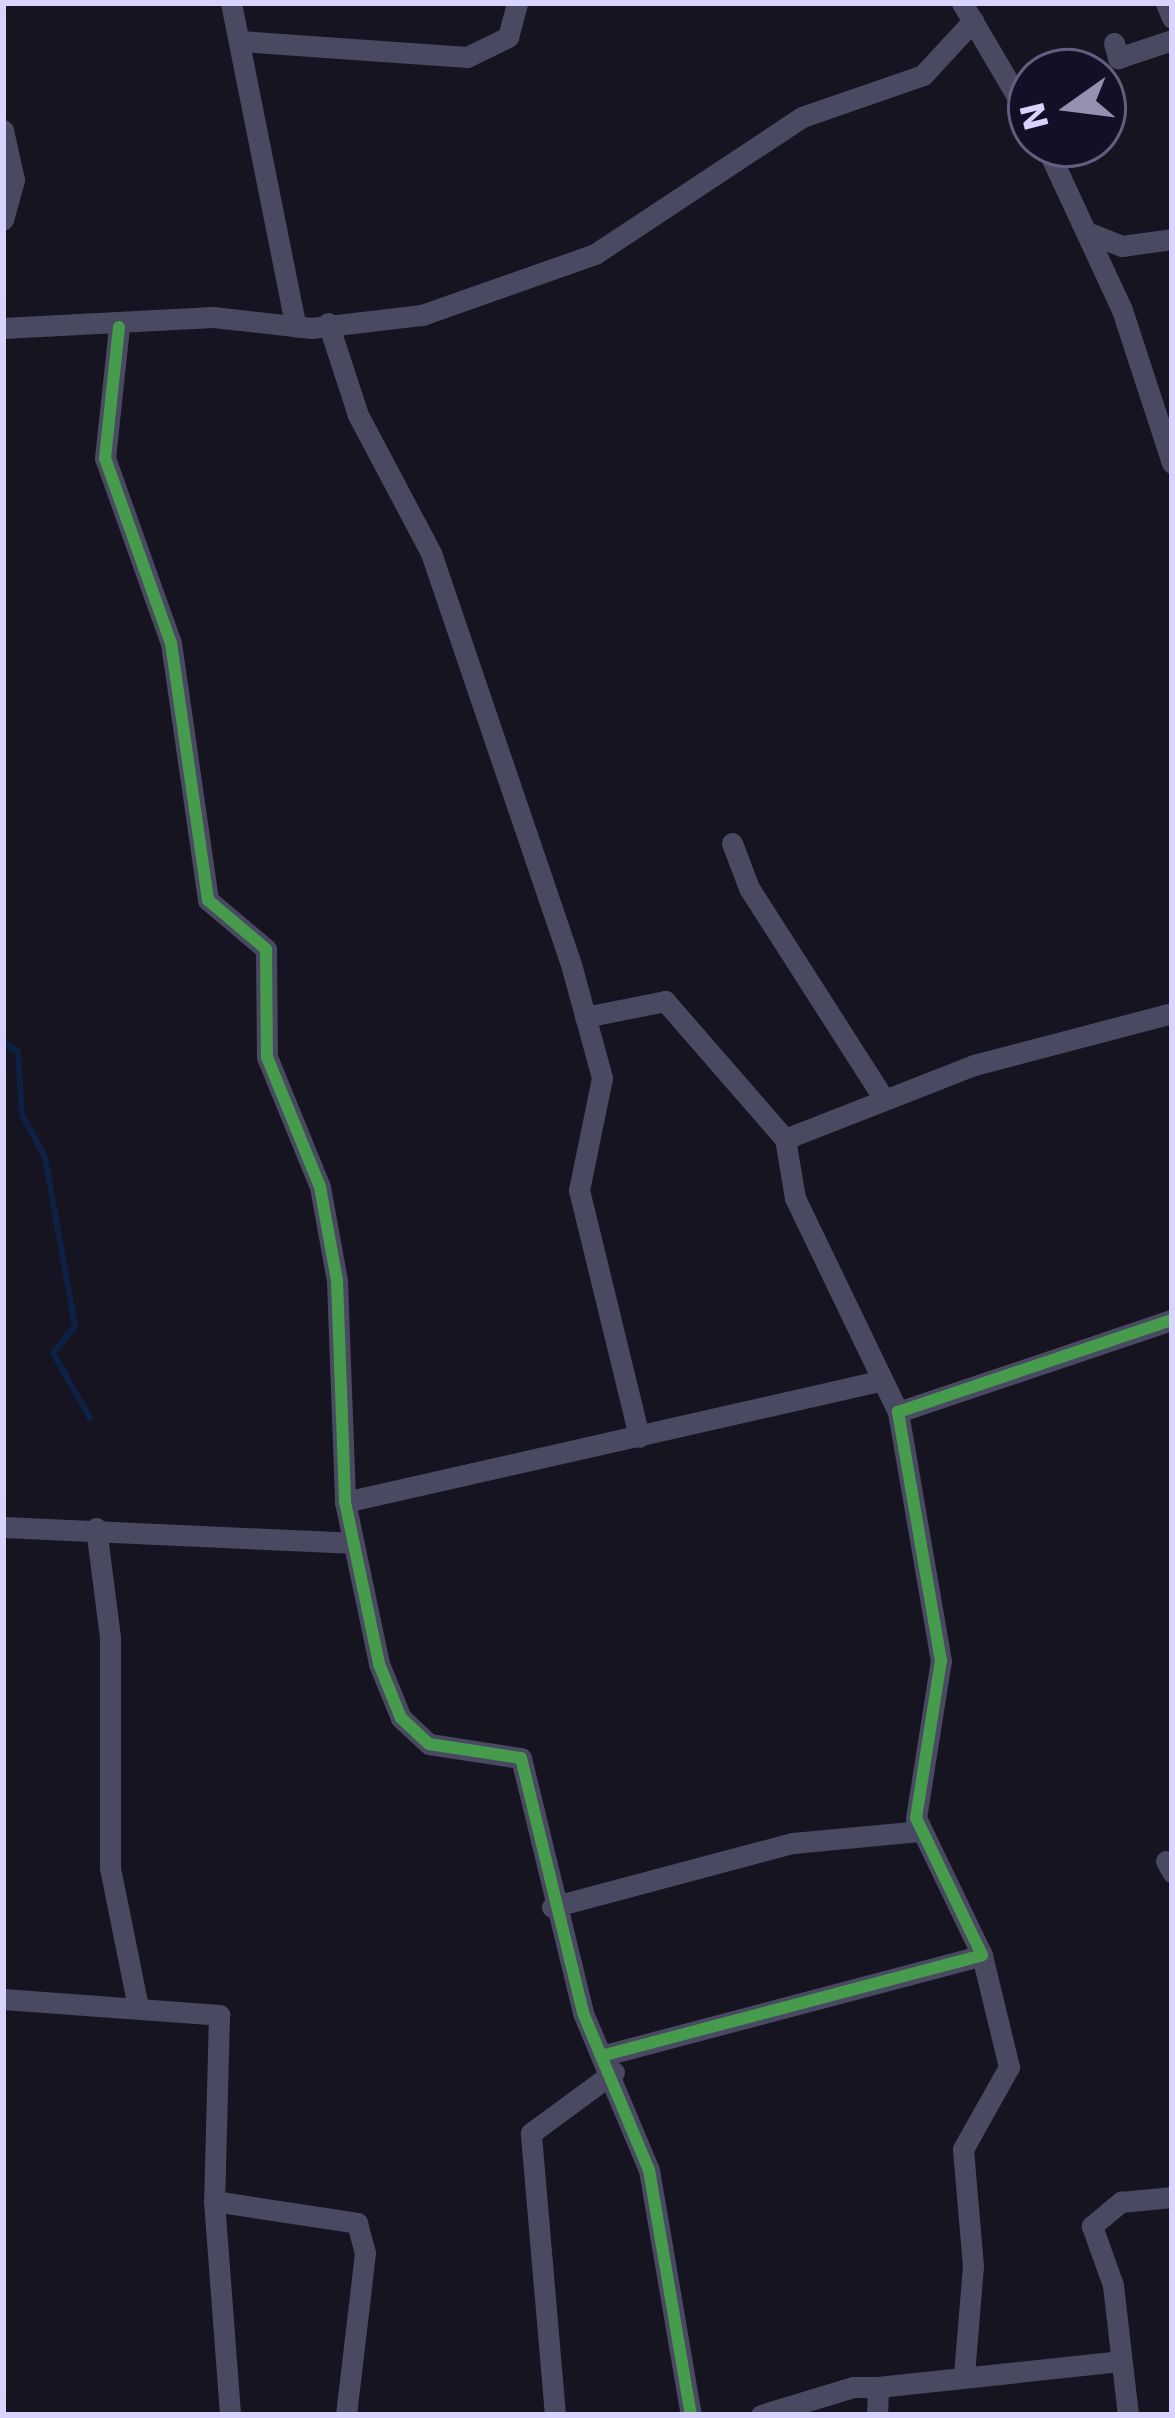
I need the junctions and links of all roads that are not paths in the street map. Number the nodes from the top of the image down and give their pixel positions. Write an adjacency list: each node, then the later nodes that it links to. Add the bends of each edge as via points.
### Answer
1 (231, 3): 7 (street)
2 (517, 3): 7 (street, via 508,38 467,57)
3 (1166, 3): 5 (street)
4 (968, 12): 9 (street); 17 (street, via 922,75 802,118 595,254 422,315)
5 (1172, 17)
6 (1172, 40): 8 (street, via 1118,58)
7 (241, 41): 19 (street)
8 (1114, 43)
9 (1007, 79)
10 (3, 130): 12 (street, via 14,179)
11 (1058, 168): 13 (street)
12 (3, 220)
13 (1092, 234): 15 (street); 16 (street)
14 (1172, 239): 15 (street)
15 (1122, 246): 16 (street)
16 (1100, 267): 21 (street)
17 (328, 323): 19 (street); 24 (street, via 358,415 431,553)
18 (118, 327): 19 (street, via 213,317); 20 (street); 31 (street, via 105,458 171,643 208,900 266,949 267,1057 320,1187 337,1281)
19 (296, 327)
20 (3, 328)
21 (1172, 463)
22 (732, 842): 25 (street, via 748,888)
23 (1172, 1013): 25 (street)
24 (585, 1017): 26 (street, via 665,1001); 30 (street, via 602,1078 579,1190)
25 (884, 1099): 26 (street)
26 (785, 1139): 28 (street, via 795,1198 839,1278)
27 (1172, 1320): 29 (street)
28 (875, 1382): 29 (street); 30 (street, via 710,1411)
29 (898, 1412): 35 (street, via 940,1661 915,1775)
30 (639, 1437): 31 (street)
31 (345, 1502): 34 (street)
32 (3, 1527): 33 (street)
33 (96, 1528): 34 (street); 39 (street, via 110,1636 110,1868)
34 (351, 1543): 36 (street, via 400,1718 429,1744 521,1758)
35 (921, 1831): 36 (street, via 793,1844); 37 (street)
36 (552, 1907): 40 (street)
37 (982, 1955): 40 (street); 44 (street, via 1009,2078 962,2149 973,2266)
38 (3, 1999): 39 (street)
39 (138, 2007): 42 (street, via 219,2015)
40 (607, 2064): 48 (street, via 531,2133); 49 (street, via 649,2170)
41 (1172, 2197): 43 (street, via 1121,2202 1093,2226 1114,2285)
42 (214, 2200): 46 (street); 47 (street, via 357,2223 364,2253)
43 (1120, 2361): 44 (street); 52 (street)
44 (964, 2375): 45 (street)
45 (878, 2387): 50 (street, via 818,2392); 51 (street)
46 (230, 2415)
47 (346, 2415)
48 (555, 2415)
49 (691, 2415)
50 (760, 2415)
51 (877, 2415)
52 (1128, 2415)

